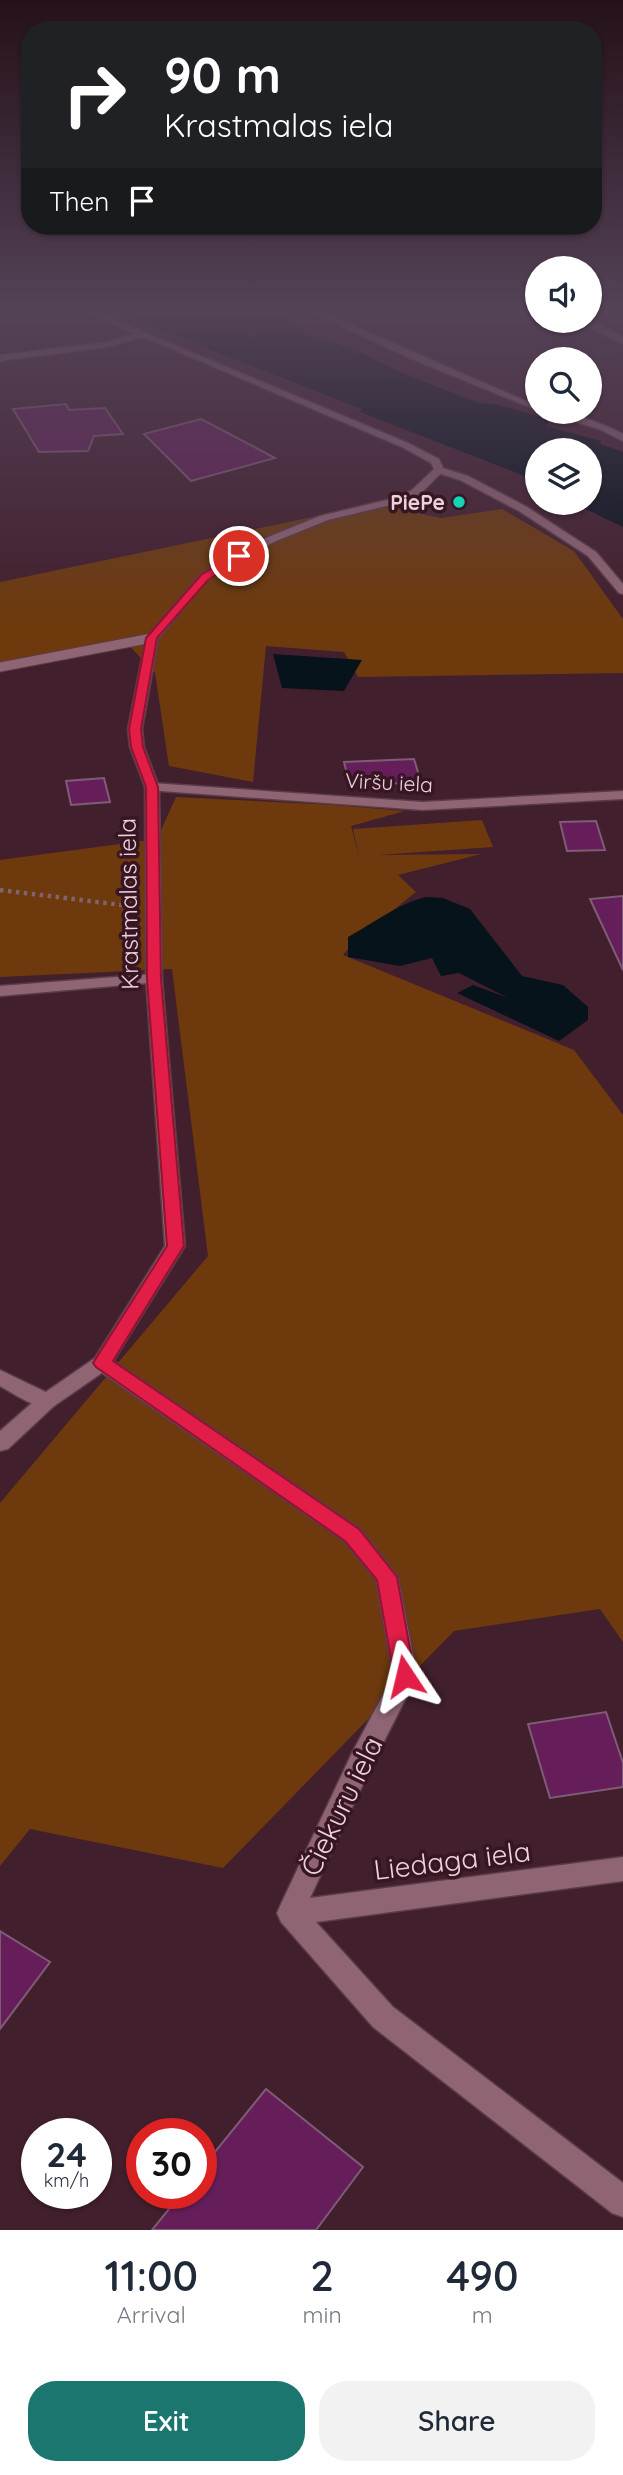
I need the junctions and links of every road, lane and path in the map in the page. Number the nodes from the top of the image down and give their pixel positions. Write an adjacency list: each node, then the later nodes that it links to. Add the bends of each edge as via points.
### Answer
1 (332, 414): 6 (street, via 405,445 435,461)
2 (616, 422): 4 (street)
3 (591, 424): 4 (street)
4 (602, 427): 5 (street)
5 (623, 438)
6 (439, 470): 7 (street, via 523,509 592,554); 8 (street, Krastmalas iela, via 403,499 324,518 222,565 204,577)
7 (623, 591)
8 (152, 638): 9 (lane); 10 (street, Krastmalas iela, via 135,729)
9 (0, 667)
10 (152, 787): 11 (street, Viršu iela, via 423,806); 13 (street, Krastmalas iela)
11 (623, 795)
12 (0, 890): 13 (path)
13 (155, 909): 14 (street, Krastmalas iela)
14 (154, 979): 15 (street); 16 (street, Krastmalas iela, via 175,1246)
15 (0, 991)
16 (102, 1363): 18 (street, Krastmalas iela); 21 (street, Čiekuru iela, via 352,1535 387,1577 405,1676)
17 (0, 1377): 18 (street)
18 (47, 1401): 19 (street, Krastmalas iela)
19 (0, 1443)
20 (623, 1870): 21 (street, Liedaga iela)
21 (290, 1913): 22 (street, via 383,2017)
22 (623, 2202)

